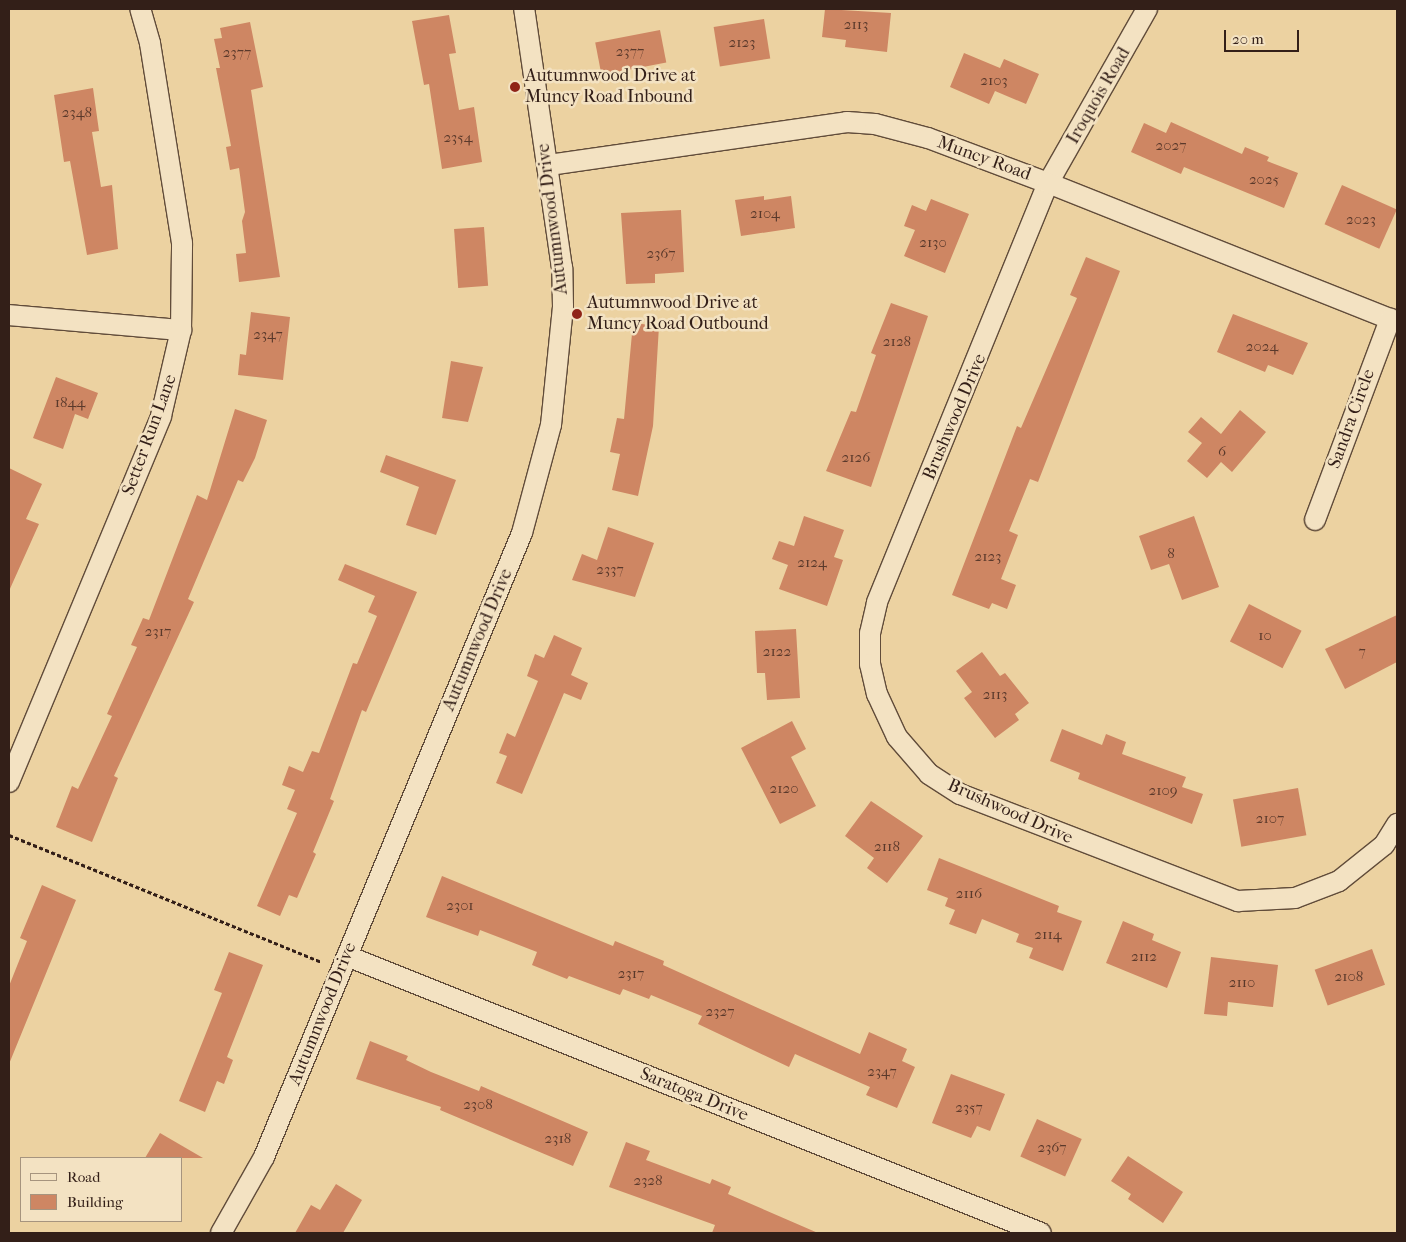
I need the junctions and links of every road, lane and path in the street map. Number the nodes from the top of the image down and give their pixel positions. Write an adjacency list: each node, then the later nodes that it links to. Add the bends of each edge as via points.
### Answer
1 (140, 9): 8 (street, Setter Run Lane, via 150,43 182,243)
2 (524, 9): 4 (street, Autumnwood Drive)
3 (1147, 9): 5 (street, Iroquois Road)
4 (549, 165): 5 (street, Muncy Road, via 847,122 875,124 928,138); 13 (street, Autumnwood Drive, via 563,307 551,425 522,533)
5 (1048, 183): 7 (street, Muncy Road); 11 (street, Brushwood Drive, via 877,603 870,633 870,664 877,694 897,737 929,774 960,794 1238,901 1296,898 1338,881 1384,845)
6 (9, 315): 8 (street)
7 (1393, 321): 9 (street, Sandra Circle)
8 (182, 330): 10 (street, Setter Run Lane, via 161,416)
9 (1315, 520)
10 (9, 782)
11 (1397, 824)
12 (9, 835): 14 (path)
13 (347, 956): 15 (street, Autumnwood Drive, via 264,1157); 16 (street, Saratoga Drive)
14 (311, 958)
15 (222, 1233)
16 (1041, 1233)

